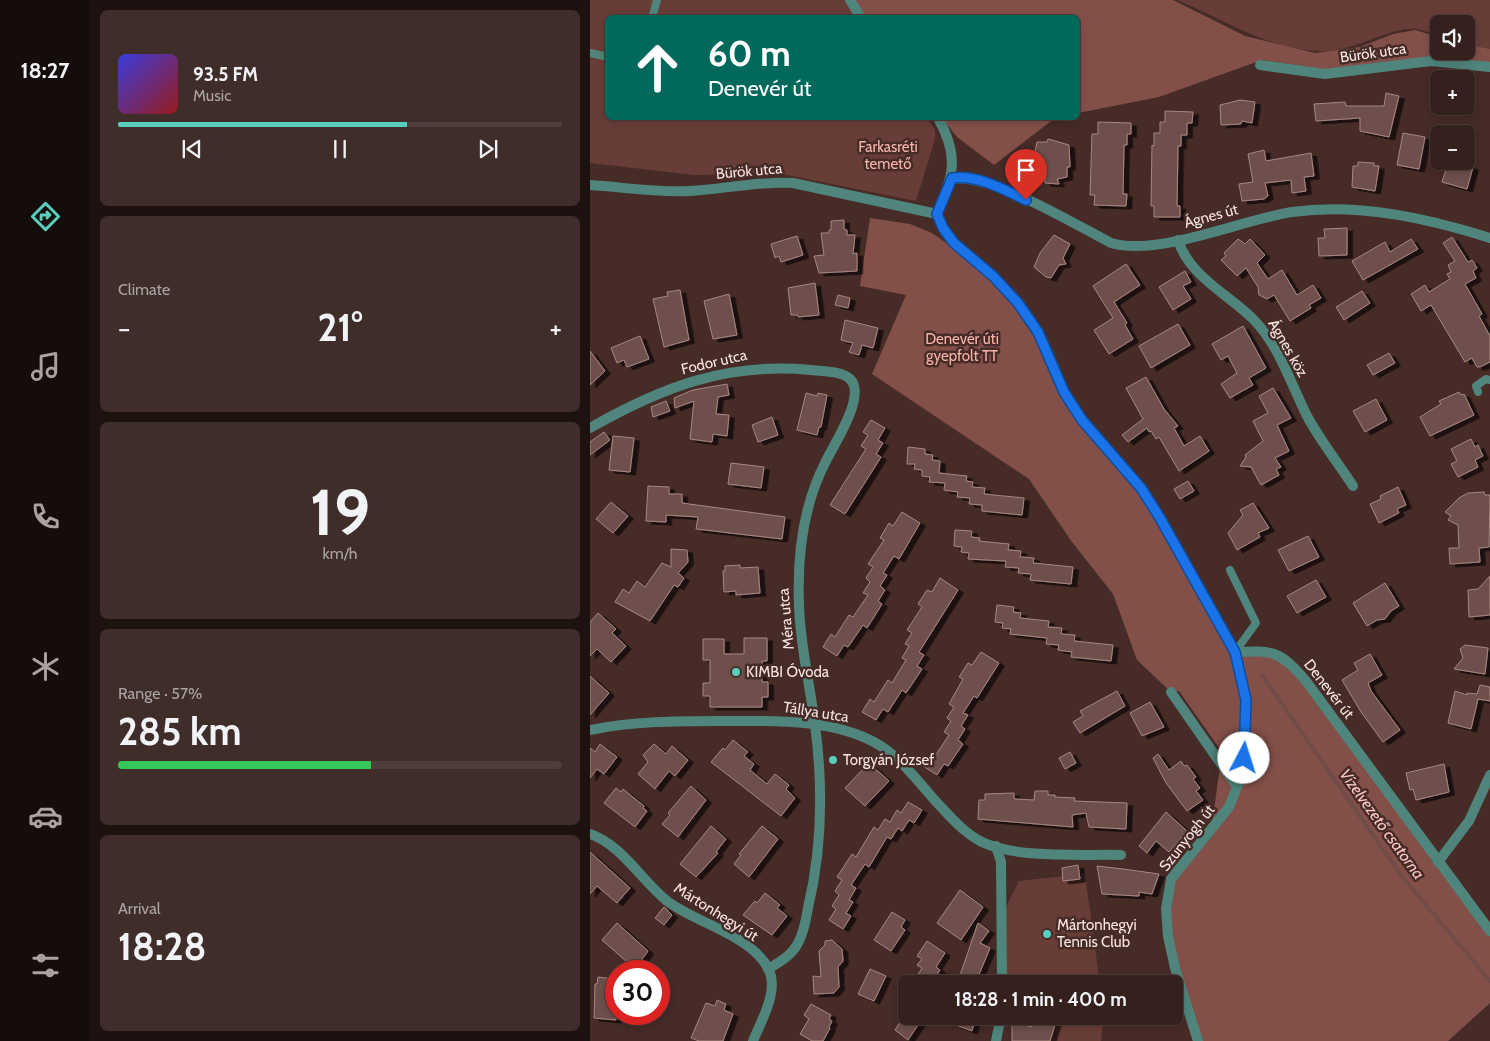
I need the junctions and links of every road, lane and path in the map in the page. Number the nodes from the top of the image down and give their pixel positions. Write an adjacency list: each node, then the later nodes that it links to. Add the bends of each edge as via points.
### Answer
1 (657, 0): 3 (lane)
2 (850, 0): 4 (street)
3 (653, 15)
4 (859, 15)
5 (590, 53): 6 (lane)
6 (605, 56)
7 (1260, 65): 8 (street, Bürök utca, via 1325,74 1432,61)
8 (1490, 67)
9 (939, 120): 10 (street, via 952,153)
10 (952, 178): 12 (street); 14 (street, Ágnes út, via 970,178 999,187 1124,247 1142,248)
11 (590, 185): 12 (street, Bürök utca, via 686,191 771,181 793,182)
12 (937, 214): 21 (street, via 954,243 993,276 1018,303 1038,332 1064,392 1082,420 1141,488)
13 (1490, 238): 14 (street, Ágnes út, via 1407,216 1349,210 1293,212)
14 (1178, 240): 19 (street, Ágnes köz, via 1192,267 1248,314 1262,330 1308,417)
15 (1490, 380): 17 (lane, via 1476,386)
16 (852, 381): 18 (street, Fodor utca, via 837,374 795,369 730,371 687,382 634,403); 23 (street, Méra utca, via 856,394 852,409 817,482 800,547 800,625)
17 (1478, 392)
18 (590, 428)
19 (1353, 486)
20 (1230, 570): 21 (lane, via 1256,623)
21 (1235, 652): 26 (street, Szunyogh út, via 1246,700 1246,742 1242,774); 30 (street, Denevér út, via 1275,653 1288,660)
22 (1171, 692): 26 (street)
23 (815, 724): 24 (street, Tállya utca, via 663,721); 28 (street, Tállya utca, via 854,733 876,743 898,760 963,830 982,842); 32 (street, Méra utca, via 820,789 811,897 798,943 784,960)
24 (590, 730)
25 (1490, 774): 30 (street, via 1469,822)
26 (1236, 787): 37 (street, Szunyogh út, via 1229,807 1171,879 1166,909 1168,936)
27 (590, 834): 32 (street, Mártonhegyi út, via 614,847 666,900 750,948)
28 (996, 846): 29 (street, Tállya utca, via 1033,853); 33 (street, via 1001,862)
29 (1121, 855)
30 (1438, 862): 31 (street, Denevér út)
31 (1490, 931)
32 (768, 968): 35 (street, via 770,998)
33 (1002, 975)
34 (999, 1025): 36 (street)
35 (753, 1041)
36 (996, 1041)
37 (1198, 1041)

